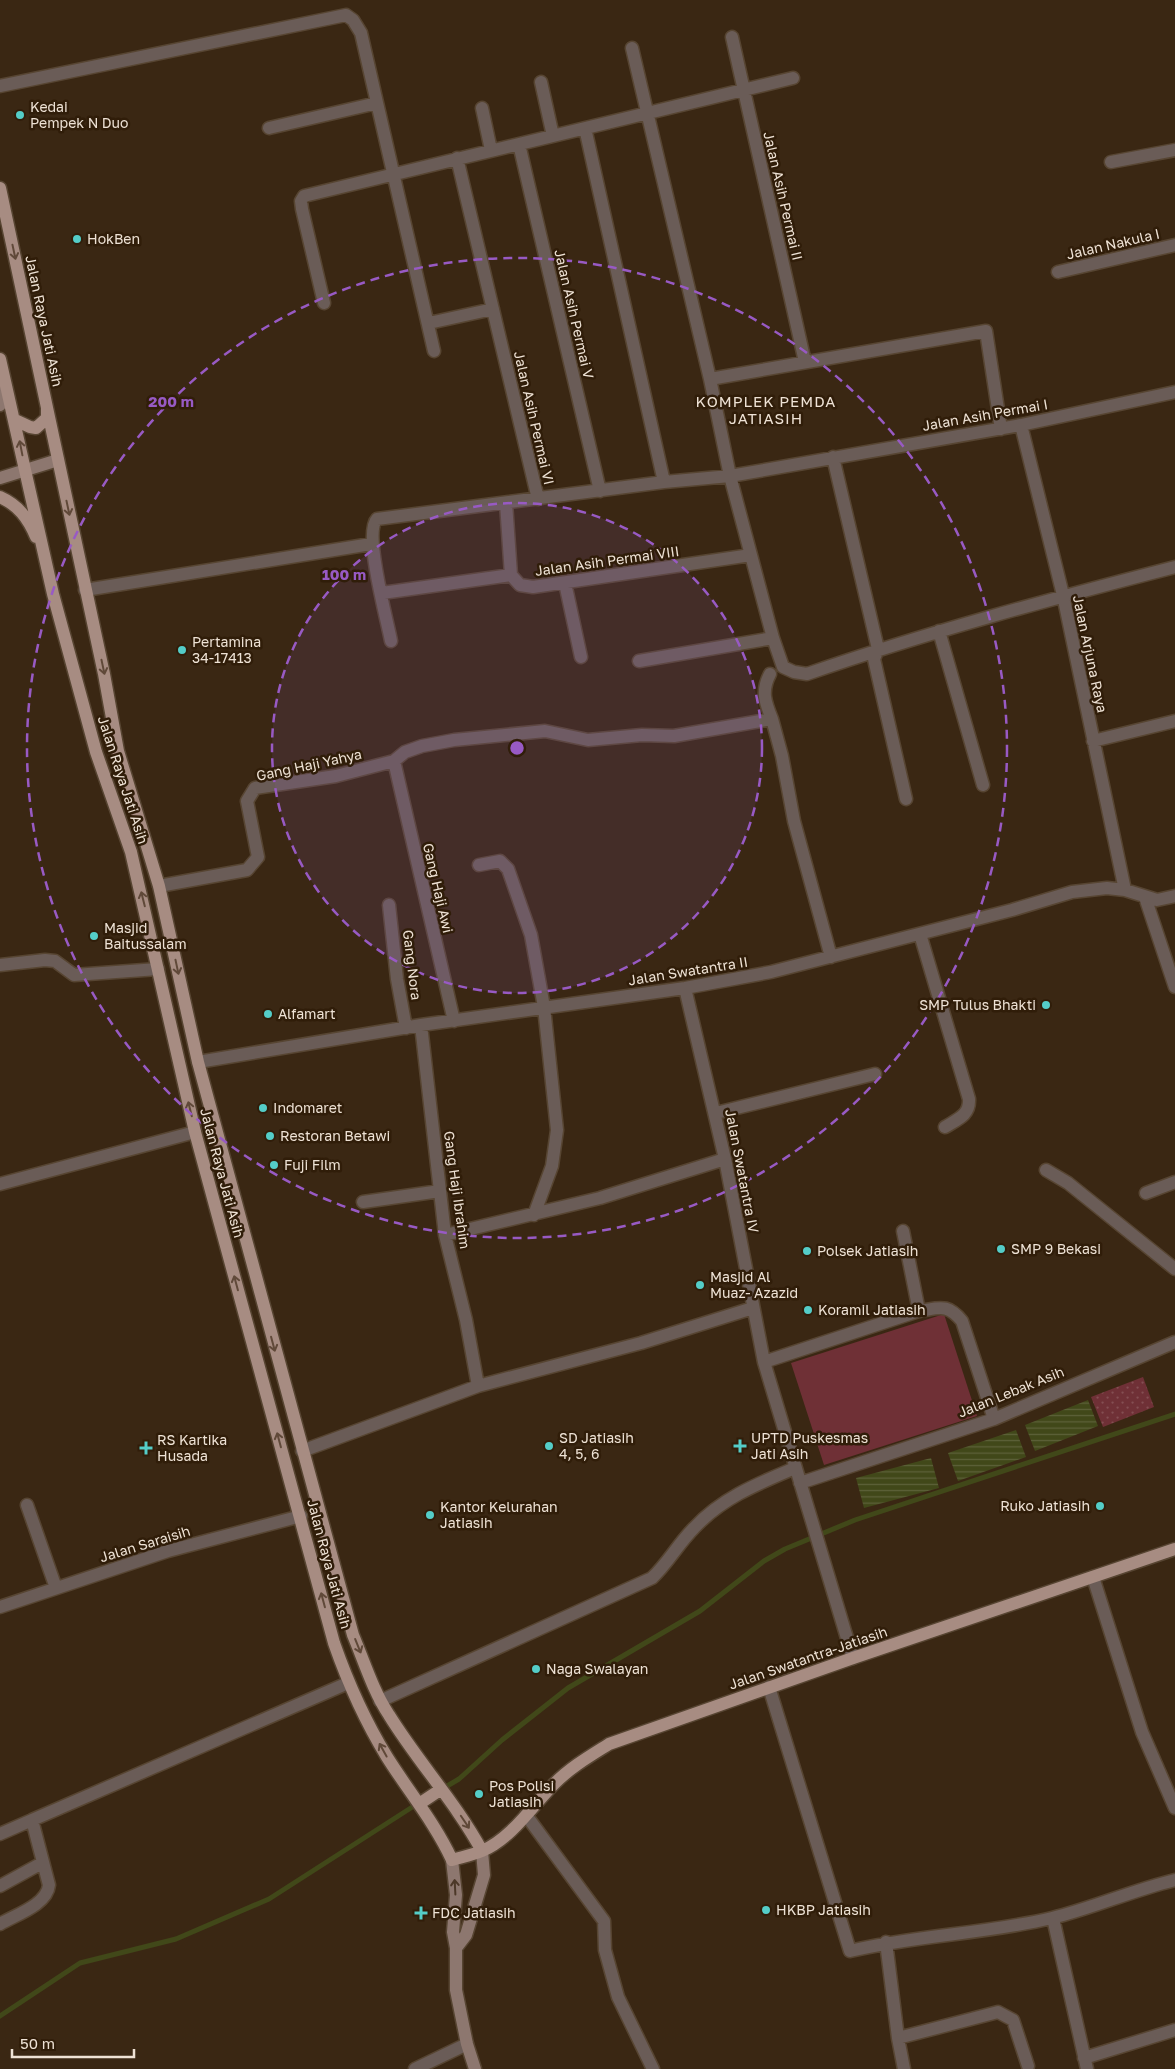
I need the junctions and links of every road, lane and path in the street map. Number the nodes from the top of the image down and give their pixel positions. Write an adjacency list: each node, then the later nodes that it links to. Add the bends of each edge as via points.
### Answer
1 (732, 37): 6 (street, Jalan Asih Permai II)
2 (632, 48): 9 (street)
3 (793, 78): 6 (street)
4 (541, 82): 12 (street)
5 (0, 86): 7 (street, via 346,15 354,20 361,33)
6 (743, 90): 9 (street); 27 (street, Jalan Asih Permai II)
7 (377, 103): 10 (street); 18 (street)
8 (482, 108): 14 (street)
9 (648, 113): 11 (street); 28 (street)
10 (269, 128)
11 (585, 128): 12 (street); 41 (street)
12 (553, 136): 13 (street)
13 (520, 144): 14 (street); 42 (street, Jalan Asih Permai V)
14 (491, 150): 16 (street)
15 (1175, 150): 17 (street)
16 (458, 158): 18 (street); 23 (street, Jalan Asih Permai VI)
17 (1111, 162)
18 (394, 174): 22 (street, via 304,196 301,201); 24 (street)
19 (0, 188): 32 (main road, Jalan Raya Jati Asih, one-way to 32)
20 (1175, 245): 21 (street, Jalan Nakula I)
21 (1058, 272)
22 (324, 303)
23 (493, 309): 24 (street); 44 (street, Jalan Asih Permai VI)
24 (429, 323): 25 (street)
25 (434, 351)
26 (0, 359): 29 (main road, Jalan Raya Jati Asih)
27 (805, 362): 28 (street); 35 (street, via 986,331)
28 (710, 378): 39 (street)
29 (4, 381): 31 (main road); 33 (main road, Jalan Raya Jati Asih)
30 (1175, 392): 34 (street, Jalan Asih Permai I)
31 (0, 405)
32 (47, 409): 33 (main road, via 47,418 36,428); 37 (main road, Jalan Raya Jati Asih)
33 (15, 420): 38 (main road, Jalan Raya Jati Asih, one-way to 33)
34 (1021, 425): 35 (street, Jalan Asih Permai I); 54 (street, Jalan Arjuna Raya)
35 (1001, 429): 36 (street, Jalan Asih Permai I)
36 (833, 457): 39 (street, Jalan Asih Permai I); 58 (street)
37 (58, 460): 38 (main road); 52 (main road, Jalan Raya Jati Asih, one-way to 52)
38 (26, 470): 40 (main road); 48 (main road, Jalan Raya Jati Asih)
39 (730, 476): 41 (street); 47 (street)
40 (0, 478)
41 (664, 482): 42 (street)
42 (600, 491): 44 (street)
43 (0, 497): 48 (main road, via 13,503 29,521)
44 (538, 499): 45 (street, Jalan Asih Permai VI)
45 (506, 503): 46 (street, Jalan Asih Permai VI, via 376,519 371,527); 50 (street)
46 (371, 544): 52 (street); 53 (street)
47 (751, 555): 51 (street, Jalan Asih Permai VIII); 56 (street)
48 (46, 559): 77 (main road, Jalan Raya Jati Asih, one-way to 48, via 131,852 96,752)
49 (1175, 567): 54 (street)
50 (511, 575): 51 (street, Jalan Asih Permai VIII, via 520,585 534,587); 53 (street)
51 (566, 583): 59 (street)
52 (85, 590): 69 (main road, Jalan Raya Jati Asih, one-way to 69, via 118,751)
53 (382, 593): 57 (street)
54 (1063, 595): 55 (street); 64 (street, Jalan Arjuna Raya)
55 (939, 631): 58 (street); 66 (street)
56 (773, 638): 58 (street, via 783,667 807,674); 60 (street)
57 (391, 641)
58 (878, 649): 67 (street, via 874,659)
59 (581, 657)
60 (640, 661)
61 (770, 674): 62 (street, via 763,694)
62 (772, 719): 65 (street, via 674,736 642,734 588,740 546,731 454,740 405,752); 75 (street, via 794,820)
63 (1175, 721): 64 (street)
64 (1093, 741): 70 (street, Jalan Arjuna Raya)
65 (394, 761): 69 (street, Gang Haji Yahya, via 336,776 255,788 247,801 258,857 247,870); 81 (street, Gang Haji Awi)
66 (983, 785)
67 (906, 799)
68 (480, 865): 80 (street, via 500,861 508,869 531,935)
69 (159, 886): 84 (main road, Jalan Raya Jati Asih, one-way to 84)
70 (1124, 890): 72 (street, Jalan Swatantra II); 74 (street, Jalan Swatantra II, via 1094,888 1072,892)
71 (1175, 896): 72 (street, Jalan Swatantra II, via 1157,900)
72 (1145, 897): 78 (street)
73 (389, 905): 83 (street, Gang Nora)
74 (920, 934): 75 (street, Jalan Swatantra II); 87 (street, via 969,1099 970,1107 966,1114)
75 (831, 957): 79 (street, Jalan Swatantra II)
76 (0, 966): 77 (street, via 56,961 74,975)
77 (158, 969): 88 (main road, Jalan Raya Jati Asih, one-way to 77)
78 (1175, 986)
79 (685, 988): 80 (street, Jalan Swatantra II); 86 (street, Jalan Swatantra IV)
80 (544, 1007): 81 (street, Jalan Swatantra II); 96 (street, via 557,1130 552,1166)
81 (454, 1021): 82 (street, Jalan Swatantra II)
82 (421, 1025): 83 (street, Jalan Swatantra II); 93 (street, Gang Haji Ibrahim)
83 (406, 1028): 84 (street, Jalan Swatantra II)
84 (198, 1062): 106 (main road, Jalan Raya Jati Asih, one-way to 106)
85 (875, 1074): 86 (street)
86 (716, 1113): 89 (street, Jalan Swatantra IV)
87 (946, 1127)
88 (195, 1132): 92 (street); 110 (main road, Jalan Raya Jati Asih, one-way to 88)
89 (725, 1159): 96 (street); 100 (street, Jalan Swatantra IV)
90 (1046, 1170): 99 (street)
91 (1175, 1182): 94 (street)
92 (0, 1184)
93 (440, 1191): 95 (street); 98 (street, Gang Haji Ibrahim)
94 (1146, 1193)
95 (363, 1202)
96 (534, 1215): 98 (street)
97 (903, 1231): 101 (street)
98 (446, 1235): 104 (street, Gang Haji Ibrahim)
99 (1175, 1269)
100 (753, 1308): 103 (street, Jalan Swatantra IV); 104 (street, via 641,1343)
101 (919, 1312): 103 (street); 105 (street, via 943,1307 954,1311 962,1320)
102 (1175, 1342): 105 (street, Jalan Lebak Asih)
103 (764, 1362): 107 (street, Jalan Swatantra IV)
104 (478, 1386): 106 (street)
105 (994, 1419): 108 (street, Jalan Lebak Asih)
106 (302, 1451): 118 (main road, Jalan Raya Jati Asih, one-way to 118, via 353,1634)
107 (794, 1468): 108 (street, Jalan Swatantra IV); 118 (street, via 743,1490 717,1508 692,1530 652,1578)
108 (800, 1483): 115 (street, Jalan Swatantra IV)
109 (27, 1505): 113 (street)
110 (301, 1516): 113 (street, Jalan Saraisih, via 168,1551); 116 (main road, Jalan Raya Jati Asih, one-way to 110, via 334,1643)
111 (1175, 1549): 112 (main road, Jalan Swatantra-Jatiasih)
112 (1093, 1577): 115 (main road, Jalan Swatantra-Jatiasih); 121 (street, via 1142,1732)
113 (56, 1588): 114 (street, Jalan Saraisih)
114 (0, 1607)
115 (853, 1658): 117 (main road, Jalan Swatantra-Jatiasih)
116 (348, 1683): 120 (main road, Jalan Raya Jati Asih, one-way to 116, via 386,1756); 123 (street)
117 (769, 1687): 122 (main road, Jalan Swatantra-Jatiasih, via 609,1744 579,1762); 132 (street, via 850,1951)
118 (380, 1701): 119 (main road, Jalan Raya Jati Asih)
119 (442, 1793): 120 (main road); 125 (main road, Jalan Raya Jati Asih, one-way to 125, via 465,1820)
120 (421, 1807): 126 (main road, Jalan Raya Jati Asih, via 441,1836)
121 (1175, 1808)
122 (526, 1815): 125 (main road, Jalan Swatantra-Jatiasih); 141 (street, via 604,1921 605,1950 618,1997)
123 (32, 1820): 124 (street); 127 (street)
124 (0, 1834)
125 (482, 1851): 126 (main road); 133 (main road, via 484,1875 466,1936)
126 (452, 1860): 133 (main road, one-way to 126)
127 (42, 1863): 129 (street); 131 (street, via 49,1885 46,1895)
128 (1175, 1880): 130 (street)
129 (0, 1886)
130 (1053, 1918): 132 (street, via 1003,1928); 137 (street)
131 (0, 1924)
132 (886, 1942): 135 (street)
133 (456, 1948): 136 (main road, via 456,1990)
134 (1175, 2030): 137 (street)
135 (898, 2038): 138 (street, via 998,2012 1013,2020); 142 (street)
136 (466, 2044): 139 (street); 140 (main road)
137 (1085, 2063)
138 (1028, 2066)
139 (415, 2069)
140 (475, 2069)
141 (653, 2069)
142 (904, 2069)

